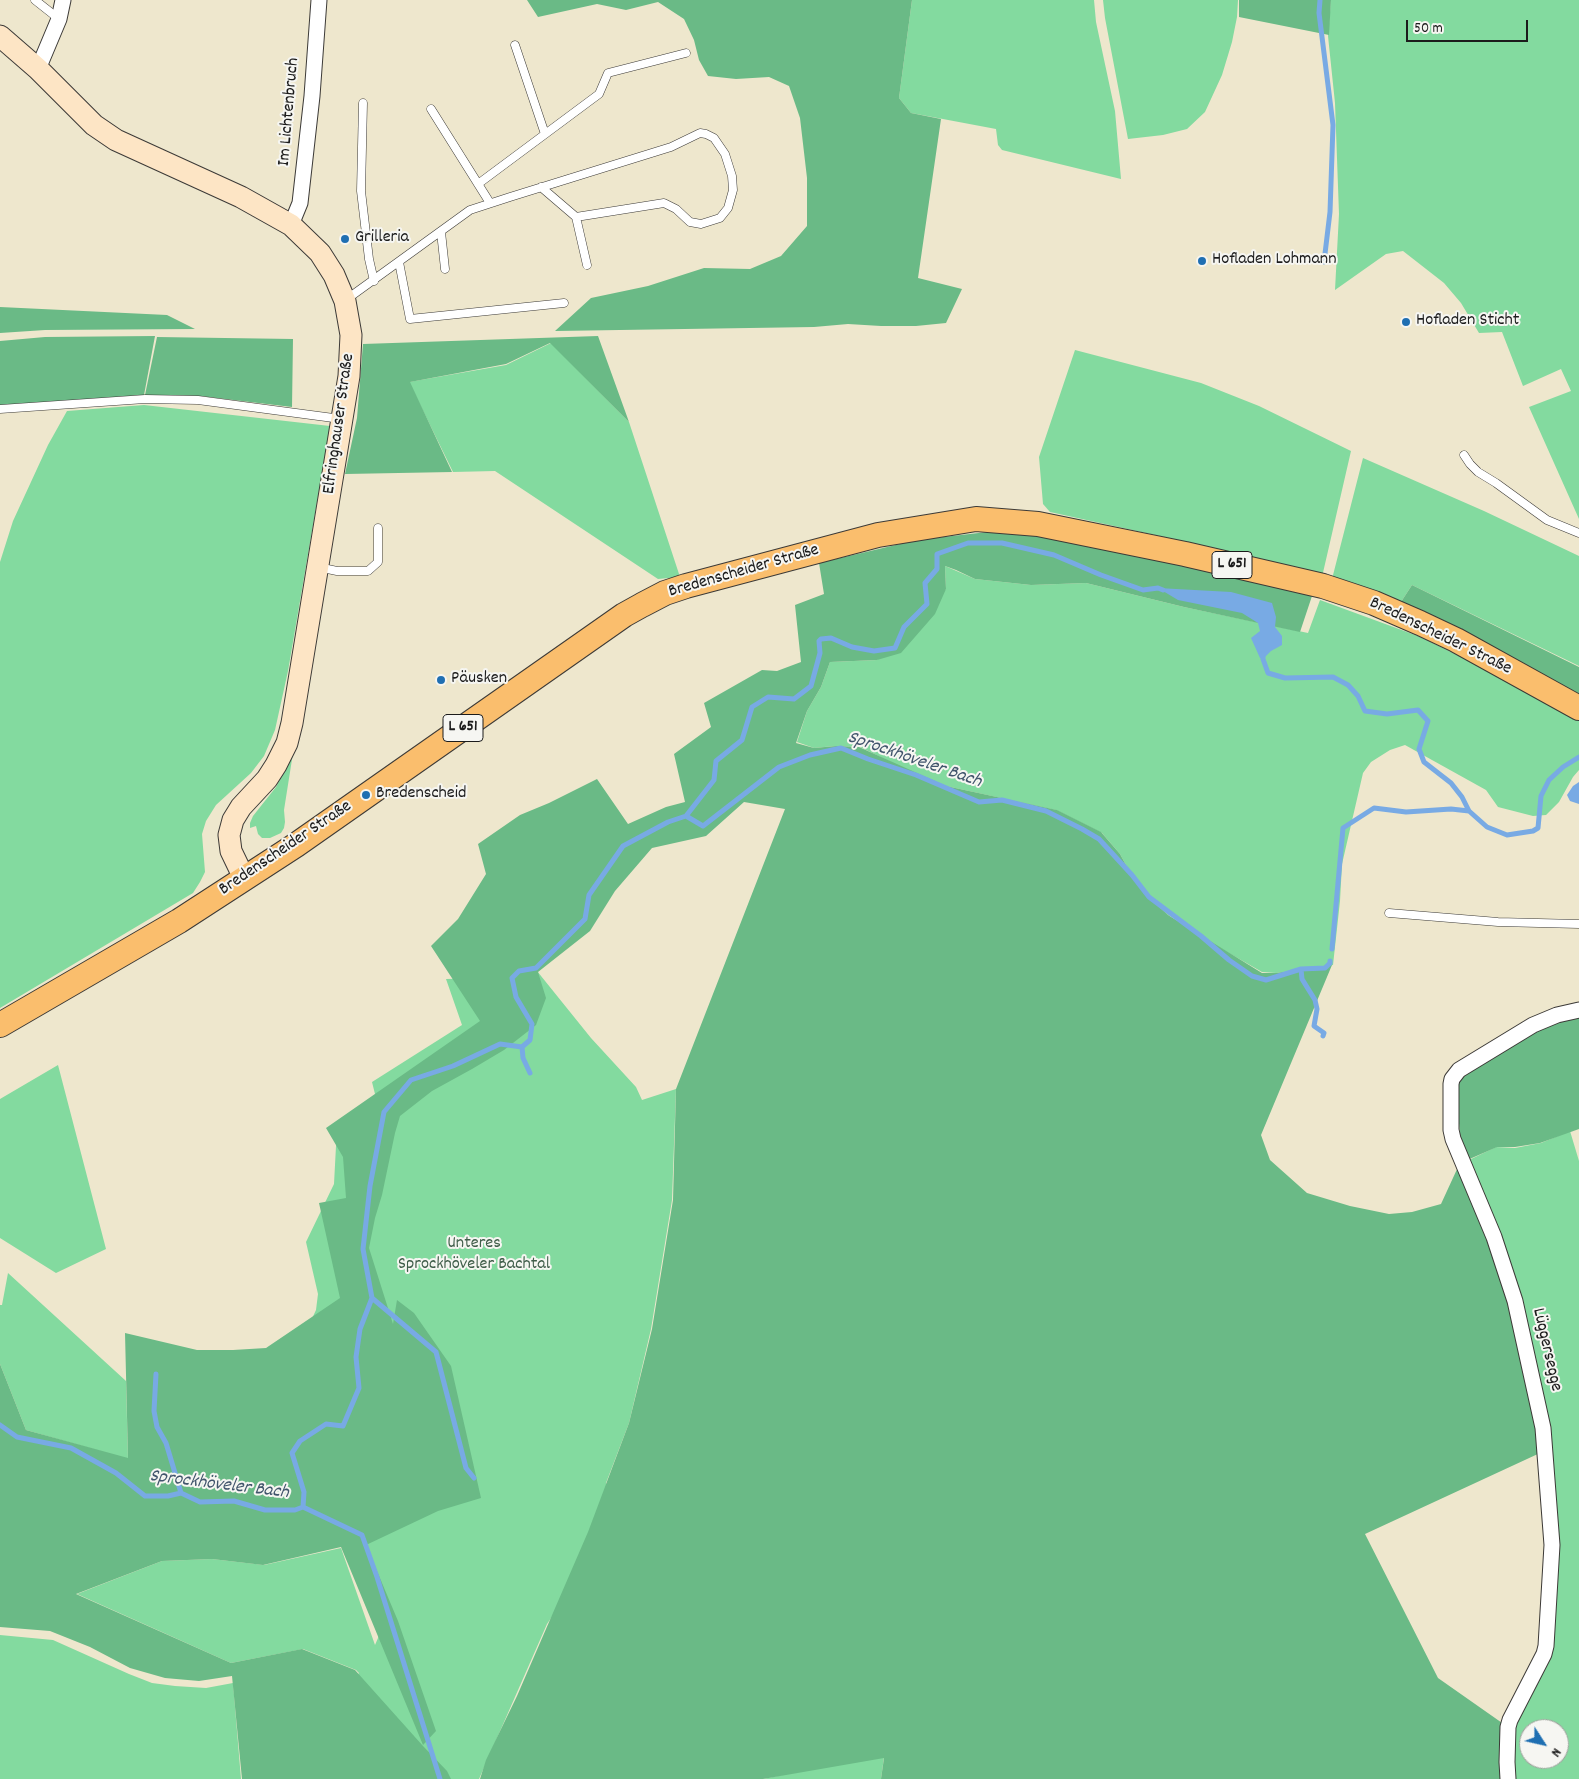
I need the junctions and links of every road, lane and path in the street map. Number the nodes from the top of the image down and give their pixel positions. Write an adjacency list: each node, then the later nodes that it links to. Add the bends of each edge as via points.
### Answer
1 (35, 0): 4 (lane)
2 (63, 0): 4 (street)
3 (318, 0): 16 (street, Im Lichtenbruch, via 312,96 300,203)
4 (59, 19): 8 (street)
5 (0, 36): 8 (main road, Elfringhauser Straße)
6 (515, 45): 11 (lane)
7 (686, 53): 11 (lane, via 608,73 599,94)
8 (38, 70): 16 (main road, Elfringhauser Straße, via 94,125 116,140 241,197)
9 (364, 103): 21 (lane, via 361,191)
10 (431, 109): 12 (lane)
11 (545, 134): 12 (lane)
12 (478, 184): 14 (lane)
13 (541, 187): 14 (lane); 15 (lane); 15 (lane, via 671,147 700,133 714,138 725,154 733,190 728,208 716,220 701,224 690,222 664,203)
14 (490, 203): 17 (lane, via 470,210)
15 (576, 217): 19 (lane)
16 (291, 225): 22 (main road, Elfringhauser Straße, via 320,253)
17 (440, 232): 18 (lane); 20 (lane)
18 (399, 262): 21 (lane); 23 (lane, via 410,319)
19 (587, 265)
20 (445, 269)
21 (374, 281): 22 (lane)
22 (345, 301): 25 (main road, Elfringhauser Straße, via 351,335)
23 (564, 303)
24 (0, 410): 25 (lane, via 145,399 198,400)
25 (343, 419): 29 (main road, Elfringhauser Straße)
26 (1464, 455): 28 (lane, via 1478,472 1547,520)
27 (378, 528): 29 (lane, via 378,562 368,571)
28 (1579, 533)
29 (318, 567): 31 (main road, Elfringhauser Straße, via 287,743 267,779 233,820 229,835 231,851)
30 (1579, 708): 31 (main road, Bredenscheider Straße / L 651, via 1456,640 1374,603 1323,586 1038,524 976,519 878,535 665,593 624,615)
31 (244, 878): 35 (main road, Bredenscheider Straße / L 651, via 179,921)
32 (1389, 913): 33 (lane, via 1498,922)
33 (1579, 924)
34 (1579, 1010): 36 (street, Lüggersegge, via 1533,1025 1459,1070 1451,1084 1453,1139 1494,1237 1515,1301 1543,1428 1552,1545 1546,1646 1510,1720)
35 (0, 1026)
36 (1508, 1779)

